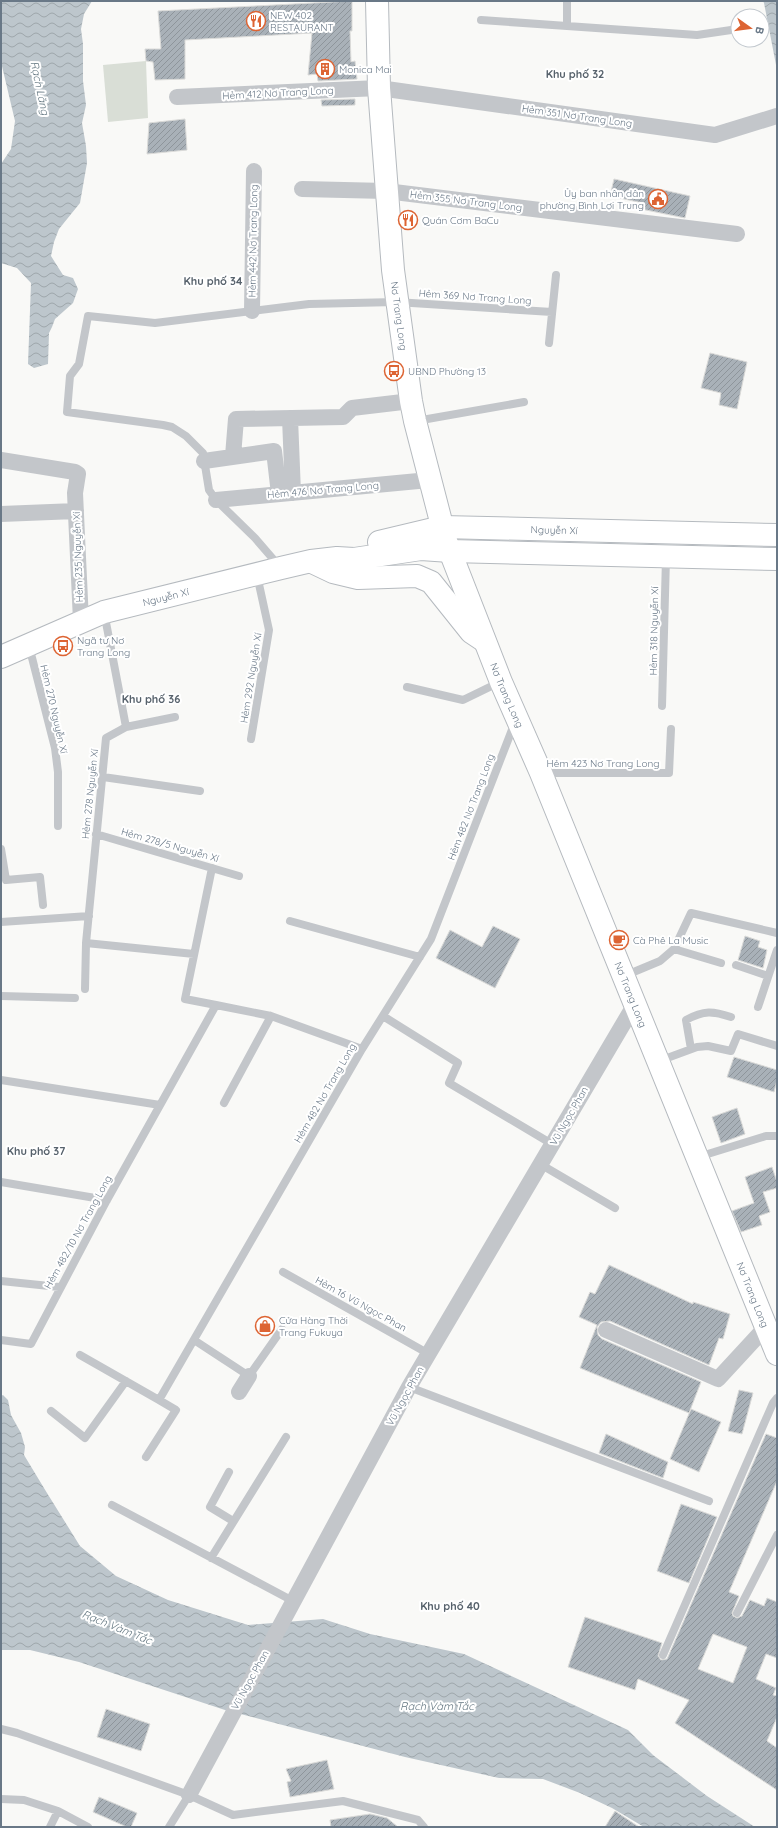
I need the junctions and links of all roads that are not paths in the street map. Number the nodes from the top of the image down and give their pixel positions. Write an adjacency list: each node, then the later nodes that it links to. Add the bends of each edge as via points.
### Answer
1 (377, 1): 6 (main road, Nơ Trang Long)
2 (568, 1): 4 (lane)
3 (481, 20): 4 (lane)
4 (567, 26): 5 (lane, via 697,35)
5 (730, 30)
6 (379, 88): 7 (street, Hẻm 412 Nơ Trang Long); 8 (street, Hẻm 351 Nơ Trang Long, via 715,135); 11 (main road, Nơ Trang Long)
7 (177, 97)
8 (776, 116)
9 (254, 171): 15 (street, Hẻm 442 Nơ Trang Long)
10 (302, 189): 11 (street, Hẻm 355 Nơ Trang Long)
11 (386, 192): 12 (street, Hẻm 355 Nơ Trang Long); 14 (main road, Nơ Trang Long)
12 (737, 234)
13 (556, 275): 16 (lane)
14 (396, 302): 15 (lane, Hẻm 442 Nơ Trang Long, via 309,304); 16 (lane, Hẻm 369 Nơ Trang Long); 19 (main road, Nơ Trang Long)
15 (252, 311): 23 (lane, Hẻm 442 Nơ Trang Long, via 155,323 88,316 79,364 70,376 67,412 172,427 186,436 203,453)
16 (552, 312): 17 (lane)
17 (549, 343)
18 (524, 402): 19 (lane)
19 (413, 411): 20 (street, via 352,408 343,417); 24 (main road, Nơ Trang Long)
20 (290, 418): 21 (street, via 236,419); 25 (street)
21 (233, 456): 23 (street); 25 (street, via 274,451)
22 (1, 460): 27 (street, Hẻm 235 Nguyễn Xí, via 77,472 79,475 75,493)
23 (204, 461): 26 (lane, via 209,490)
24 (429, 480): 25 (street, Hẻm 476 Nơ Trang Long); 29 (main road, Nơ Trang Long)
25 (286, 494): 26 (street, Hẻm 476 Nơ Trang Long)
26 (216, 500): 36 (lane)
27 (76, 511): 28 (street); 39 (street, Hẻm 235 Nguyễn Xí)
28 (1, 514)
29 (442, 527): 30 (main road, Nguyễn Xí); 31 (main road, Nơ Trang Long); 33 (main road, Nguyễn Xí, via 353,548)
30 (777, 535)
31 (450, 551): 32 (main road, Nguyễn Xí); 33 (main road, Nguyễn Xí, via 421,549 354,559); 40 (main road, Nơ Trang Long)
32 (666, 557): 34 (main road, Nguyễn Xí); 45 (lane, Hẻm 318 Nguyễn Xí)
33 (337, 558): 35 (main road, Nguyễn Xí)
34 (777, 559)
35 (311, 562): 36 (main road, Nguyễn Xí); 40 (main road, via 333,572 358,578 407,575 431,582 471,632)
36 (281, 568): 37 (main road, Nguyễn Xí)
37 (257, 574): 38 (main road, Nguyễn Xí); 50 (lane, Hẻm 292 Nguyễn Xí, via 269,630)
38 (104, 612): 39 (main road, Nguyễn Xí); 48 (lane)
39 (81, 621): 41 (main road, Nguyễn Xí)
40 (485, 641): 43 (main road, Nơ Trang Long)
41 (28, 645): 42 (main road, Nguyễn Xí); 54 (lane, Hẻm 270 Nguyễn Xí, via 55,748 58,772)
42 (1, 657)
43 (501, 682): 44 (lane, via 463,700); 47 (main road, Nơ Trang Long)
44 (407, 687)
45 (662, 706)
46 (175, 717): 48 (lane)
47 (517, 717): 51 (main road, Nơ Trang Long); 68 (lane, Hẻm 482 Nơ Trang Long, via 431,939)
48 (126, 727): 52 (lane, Hẻm 278 Nguyễn Xí, via 106,738)
49 (671, 729): 51 (lane, Hẻm 423 Nơ Trang Long, via 669,773)
50 (251, 739)
51 (541, 773): 71 (main road, Nơ Trang Long)
52 (103, 777): 53 (lane); 55 (lane, Hẻm 278 Nguyễn Xí)
53 (200, 791)
54 (58, 826)
55 (96, 834): 57 (lane, Hẻm 278/5 Nguyễn Xí); 60 (lane, Hẻm 278 Nguyễn Xí)
56 (1, 849): 59 (lane, via 6,880 40,877)
57 (212, 868): 58 (lane, Hẻm 278/5 Nguyễn Xí); 67 (lane)
58 (239, 876)
59 (43, 905)
60 (89, 916): 62 (lane); 64 (lane, Hẻm 278 Nguyễn Xí)
61 (290, 921): 68 (lane)
62 (1, 922)
63 (777, 933): 65 (lane, via 691,912)
64 (86, 943): 67 (lane); 73 (lane, Hẻm 278 Nguyễn Xí)
65 (674, 949): 69 (lane); 71 (lane, via 660,961)
66 (777, 950): 72 (lane)
67 (194, 954): 76 (lane, via 185,999)
68 (420, 957): 80 (lane, Hẻm 482 Nơ Trang Long)
69 (721, 963)
70 (736, 966): 72 (lane)
71 (624, 976): 77 (main road, Nơ Trang Long)
72 (768, 976): 78 (lane)
73 (85, 989)
74 (1, 996): 75 (lane)
75 (75, 998)
76 (216, 1004): 79 (lane); 88 (lane, Hẻm 482/10 Nơ Trang Long)
77 (635, 1004): 85 (main road, Nơ Trang Long); 90 (street, Vũ Ngọc Phan)
78 (758, 1007)
79 (271, 1016): 83 (lane); 87 (lane)
80 (383, 1016): 83 (lane, Hẻm 482 Nơ Trang Long); 90 (lane, via 458,1063 449,1083)
81 (731, 1017): 84 (lane, via 704,1012 686,1020)
82 (777, 1046): 84 (lane, via 738,1034 731,1051 708,1046)
83 (362, 1049): 103 (lane, Hẻm 482 Nơ Trang Long)
84 (691, 1049): 85 (lane)
85 (658, 1061): 91 (main road, Nơ Trang Long)
86 (1, 1080): 88 (lane)
87 (224, 1103)
88 (160, 1105): 94 (lane, Hẻm 482/10 Nơ Trang Long)
89 (777, 1136): 91 (lane, via 766,1136)
90 (552, 1144): 92 (street, Vũ Ngọc Phan)
91 (698, 1157): 99 (main road, Nơ Trang Long)
92 (540, 1164): 95 (lane); 104 (street, Vũ Ngọc Phan)
93 (1, 1182): 94 (lane)
94 (106, 1200): 98 (lane, Hẻm 482/10 Nơ Trang Long)
95 (615, 1208)
96 (282, 1272): 104 (lane, Hẻm 16 Vũ Ngọc Phan)
97 (1, 1281): 98 (lane)
98 (59, 1287): 102 (lane, Hẻm 482/10 Nơ Trang Long, via 31,1344)
99 (766, 1327): 101 (street, via 718,1379); 105 (main road, Nơ Trang Long)
100 (282, 1330): 107 (lane)
101 (606, 1330)
102 (1, 1340)
103 (194, 1340): 107 (lane); 112 (lane, Hẻm 482 Nơ Trang Long)
104 (429, 1354): 109 (street, Vũ Ngọc Phan)
105 (777, 1354)
106 (80, 1355): 108 (lane)
107 (249, 1376): 110 (street)
108 (126, 1381): 112 (lane); 113 (lane, via 85,1438)
109 (409, 1387): 117 (lane); 122 (street, Vũ Ngọc Phan)
110 (239, 1392)
111 (777, 1398): 124 (lane)
112 (159, 1400): 115 (lane, via 176,1410)
113 (51, 1411)
114 (286, 1436): 119 (lane)
115 (146, 1457)
116 (230, 1472): 119 (lane, via 210,1507)
117 (709, 1501)
118 (112, 1505): 121 (lane)
119 (234, 1521): 121 (lane)
120 (777, 1535): 123 (lane)
121 (211, 1558): 122 (lane)
122 (289, 1608): 126 (street, Vũ Ngọc Phan)
123 (737, 1613)
124 (663, 1655)
125 (1, 1729): 126 (lane)
126 (188, 1795): 131 (lane); 132 (lane, via 233,1815 343,1801 418,1820)
127 (1, 1799): 128 (lane, via 24,1800)
128 (58, 1811): 129 (lane); 130 (lane)
129 (50, 1827)
130 (88, 1827)
131 (169, 1827)
132 (424, 1827)

